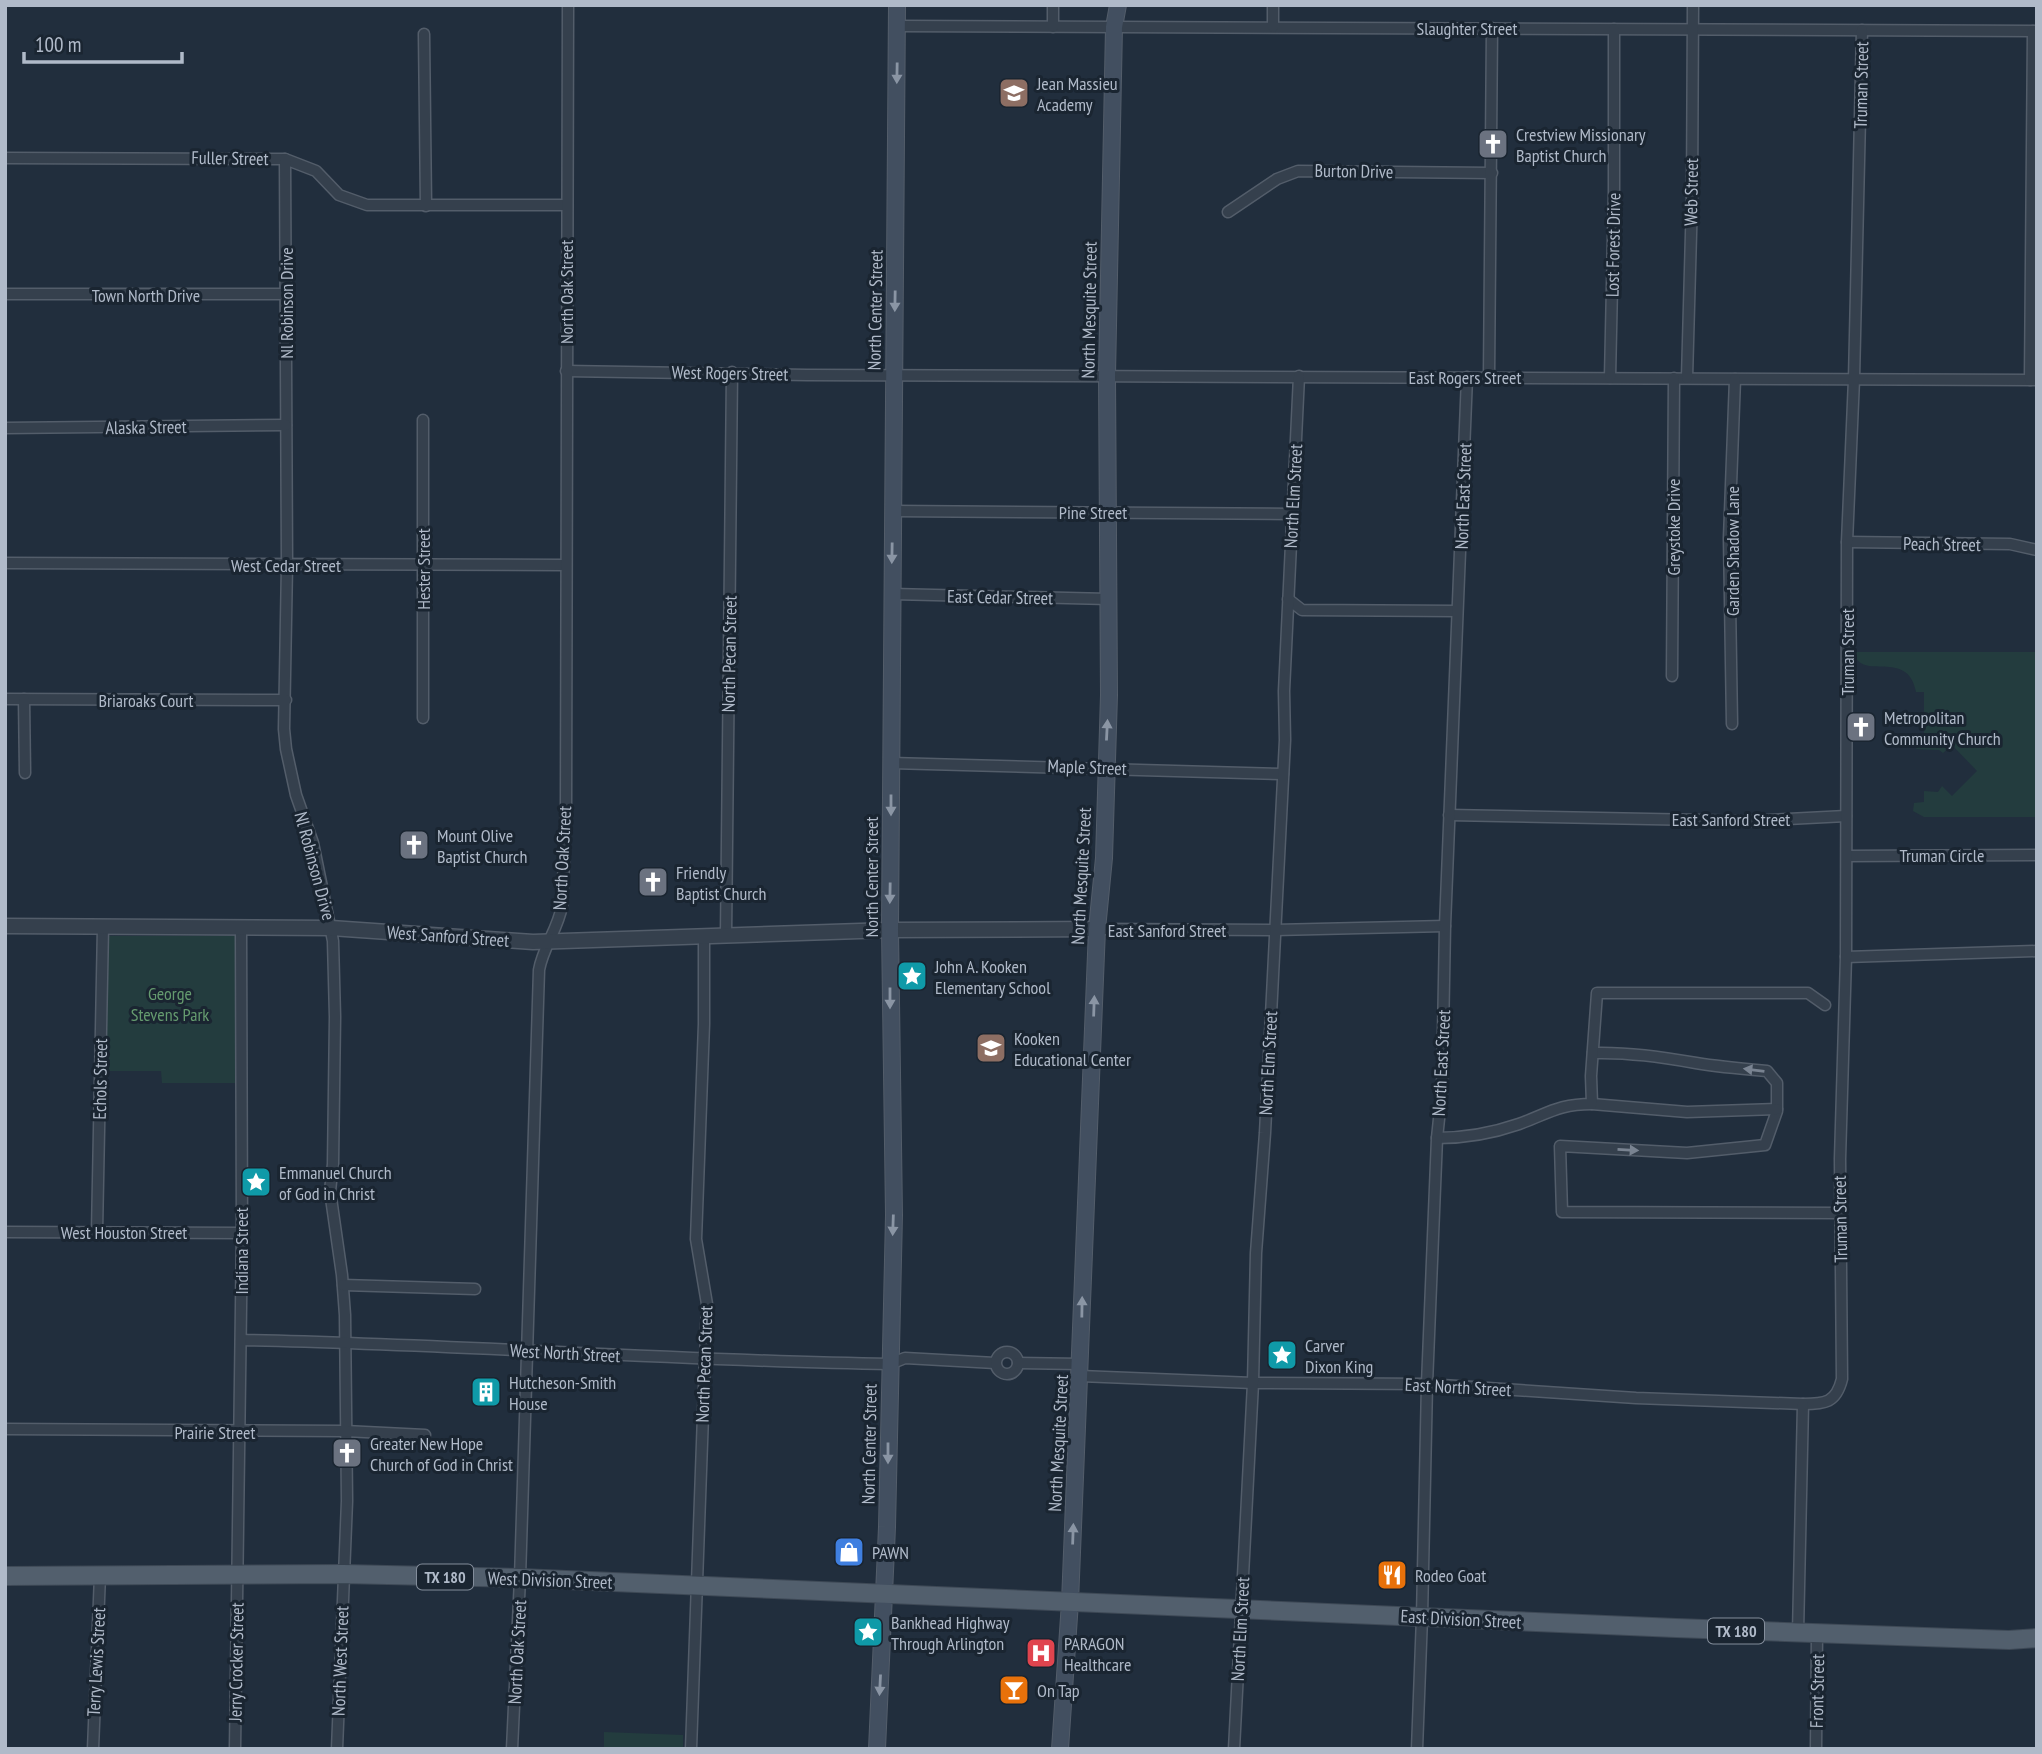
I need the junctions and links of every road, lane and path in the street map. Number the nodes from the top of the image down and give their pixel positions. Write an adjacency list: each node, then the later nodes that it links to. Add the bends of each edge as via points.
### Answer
1 (568, 5): 20 (street, North Oak Street)
2 (897, 5): 7 (main road, North Center Street)
3 (1053, 5): 8 (street)
4 (1118, 5): 9 (main road, North Mesquite Street)
5 (1273, 5): 10 (street)
6 (1693, 5): 13 (street, Web Street)
7 (897, 26): 8 (street, Slaughter Street); 27 (main road, North Center Street, one-way to 27)
8 (1053, 27): 9 (street, Slaughter Street)
9 (1114, 27): 10 (street, Slaughter Street); 28 (main road, North Mesquite Street)
10 (1273, 27): 11 (street, Slaughter Street)
11 (1492, 28): 12 (street, Slaughter Street); 19 (street)
12 (1614, 29): 13 (street, Slaughter Street); 32 (street, Lost Forest Drive)
13 (1693, 29): 14 (street, Slaughter Street); 34 (street, Web Street)
14 (1862, 30): 15 (street, Slaughter Street); 36 (street, Truman Street)
15 (2035, 31): 37 (street)
16 (424, 34): 21 (street)
17 (5, 158): 18 (street, Fuller Street)
18 (285, 159): 21 (street, Fuller Street, via 316,171 340,195 367,205); 24 (street, Nl Robinson Drive)
19 (1492, 173): 22 (street, Burton Drive, via 1298,171 1277,179); 31 (street)
20 (567, 205): 21 (street, Fuller Street); 25 (street, North Oak Street)
21 (426, 206)
22 (1228, 212)
23 (5, 294): 24 (street, Town North Drive)
24 (286, 295): 39 (street, Nl Robinson Drive)
25 (566, 371): 26 (street, West Rogers Street); 49 (street, North Oak Street)
26 (732, 372): 27 (street, West Rogers Street); 76 (street, North Pecan Street)
27 (894, 374): 28 (street, East Rogers Street); 41 (main road, North Center Street)
28 (1107, 375): 29 (street, East Rogers Street); 42 (main road, North Mesquite Street)
29 (1299, 376): 30 (street, East Rogers Street); 43 (street, North Elm Street)
30 (1467, 377): 31 (street, East Rogers Street); 53 (street, North East Street)
31 (1489, 377): 32 (street, East Rogers Street)
32 (1610, 378): 33 (street, East Rogers Street)
33 (1674, 378): 34 (street, East Rogers Street); 54 (street, Greystoke Drive)
34 (1686, 378): 35 (street, East Rogers Street)
35 (1735, 379): 36 (street, East Rogers Street); 59 (street, Garden Shadow Lane, via 1729,538)
36 (1854, 379): 37 (street, East Rogers Street); 44 (street, Truman Street)
37 (2034, 380)
38 (423, 420): 48 (street, Hester Street)
39 (286, 425): 40 (street, Alaska Street); 47 (street, Nl Robinson Drive)
40 (5, 428)
41 (893, 511): 42 (street, Pine Street); 50 (main road, North Center Street, one-way to 50)
42 (1108, 512): 43 (street, Pine Street); 51 (main road, North Mesquite Street)
43 (1293, 514): 52 (street, North Elm Street)
44 (1847, 542): 45 (street, Peach Street, via 2010,544); 65 (street, Truman Street)
45 (2037, 550)
46 (5, 563): 47 (street, West Cedar Street)
47 (287, 565): 48 (street, West Cedar Street); 57 (street, Nl Robinson Drive)
48 (423, 565): 49 (street, West Cedar Street); 58 (street, Hester Street)
49 (566, 565): 78 (street, North Oak Street, via 562,906)
50 (892, 594): 51 (street, East Cedar Street); 60 (main road, North Center Street)
51 (1109, 599): 61 (main road, North Mesquite Street, one-way to 51)
52 (1288, 599): 53 (street, via 1302,610); 63 (street, North Elm Street)
53 (1457, 611): 64 (street, North East Street)
54 (1672, 676)
55 (5, 699): 56 (street, Briaroaks Court)
56 (24, 699): 57 (street, Briaroaks Court); 62 (street)
57 (286, 701): 72 (street, Nl Robinson Drive, via 286,750)
58 (423, 718)
59 (1732, 724)
60 (891, 763): 61 (street, Maple Street); 74 (main road, North Center Street, one-way to 74)
61 (1105, 767): 63 (street, Maple Street); 73 (main road, North Mesquite Street)
62 (25, 773)
63 (1283, 774): 75 (street, North Elm Street)
64 (1449, 815): 65 (street, East Sanford Street, via 1749,821); 70 (street, North East Street)
65 (1846, 816): 67 (street, Truman Street)
66 (2037, 855): 67 (street, Truman Circle)
67 (1847, 856): 80 (street, Truman Street)
68 (5, 926): 69 (street, West Sanford Street)
69 (103, 926): 71 (street, West Sanford Street); 88 (street, Echols Street)
70 (1445, 926): 75 (street, East Sanford Street); 85 (street, North East Street)
71 (241, 928): 72 (street, West Sanford Street); 89 (street, Indiana Street)
72 (331, 928): 78 (street, West Sanford Street); 90 (street, Nl Robinson Drive, via 335,1017 330,1191)
73 (1097, 929): 74 (street, East Sanford Street); 75 (street, East Sanford Street); 97 (main road, North Mesquite Street, one-way to 73)
74 (890, 930): 76 (street, West Sanford Street); 96 (main road, North Center Street, one-way to 96, via 894,1215)
75 (1275, 930): 98 (street, North Elm Street, via 1255,1253)
76 (726, 936): 77 (street, West Sanford Street)
77 (704, 937): 78 (street, West Sanford Street); 95 (street, North Pecan Street, via 696,1239 707,1304)
78 (549, 940): 94 (street, North Oak Street, via 539,970)
79 (2037, 951): 80 (street)
80 (1846, 957): 86 (street, Truman Street)
81 (1825, 1005): 82 (street, via 1808,993 1597,993)
82 (1593, 1053): 83 (street); 84 (street, one-way to 82, via 1777,1083 1768,1072 1660,1056)
83 (1592, 1104): 84 (street, via 1687,1112); 85 (street, via 1568,1104 1517,1125 1464,1138)
84 (1777, 1110): 86 (street, one-way to 84, via 1562,1212 1560,1146 1687,1153 1765,1145)
85 (1437, 1138): 99 (street, North East Street)
86 (1840, 1213): 100 (street, Truman Street, via 1842,1379)
87 (5, 1232): 88 (street, West Houston Street)
88 (97, 1232): 89 (street, West Houston Street)
89 (242, 1233): 92 (street, Indiana Street)
90 (343, 1285): 91 (street); 93 (street, Nl Robinson Drive)
91 (475, 1289)
92 (241, 1339): 93 (street, West North Street); 104 (street, Indiana Street)
93 (345, 1341): 94 (street, West North Street); 103 (street, Nl Robinson Drive)
94 (526, 1352): 95 (street, West North Street); 110 (street, North Oak Street)
95 (704, 1359): 96 (street, West North Street); 111 (street, North Pecan Street)
96 (890, 1364): 97 (street, East North Street, via 905,1358 995,1363 1006,1352 1018,1363); 112 (main road, North Center Street, one-way to 112)
97 (1080, 1370): 98 (street, East North Street); 113 (main road, North Mesquite Street, one-way to 97)
98 (1253, 1383): 99 (street, East North Street); 114 (street, North Elm Street)
99 (1427, 1384): 101 (street, East North Street); 115 (street, North East Street)
100 (1834, 1398): 101 (street, East North Street, via 1822,1404)
101 (1803, 1404): 116 (street)
102 (5, 1429): 104 (street, Prairie Street)
103 (345, 1431): 104 (street, Prairie Street); 105 (street, Prairie Street); 107 (street, Nl Robinson Drive)
104 (239, 1432): 106 (street, Indiana Street)
105 (425, 1436)
106 (237, 1574): 107 (main road, West Division Street / TX 180); 108 (main road, West Division Street / TX 180); 120 (street, Jerry Crocker Street)
107 (343, 1574): 110 (main road, West Division Street / TX 180); 121 (street, North West Street)
108 (100, 1575): 109 (main road, West Division Street / TX 180); 119 (street, Terry Lewis Street)
109 (5, 1576)
110 (520, 1578): 111 (main road, West Division Street / TX 180); 122 (street, North Oak Street)
111 (698, 1586): 112 (main road, West Division Street / TX 180); 123 (street, North Pecan Street)
112 (885, 1593): 113 (main road, East Division Street / TX 180); 124 (main road, North Center Street, one-way to 124)
113 (1070, 1602): 114 (main road, East Division Street / TX 180); 125 (main road, North Mesquite Street)
114 (1242, 1609): 115 (main road, East Division Street / TX 180); 126 (street, North Elm Street)
115 (1422, 1617): 116 (main road, East Division Street / TX 180); 127 (street, North East Street)
116 (1798, 1633): 117 (main road, East Division Street / TX 180)
117 (1817, 1634): 118 (main road, East Division Street / TX 180); 128 (street, Front Street)
118 (2037, 1638)
119 (93, 1749)
120 (235, 1749)
121 (337, 1749)
122 (512, 1749)
123 (691, 1749)
124 (877, 1749)
125 (1060, 1749)
126 (1234, 1749)
127 (1417, 1749)
128 (1816, 1749)

